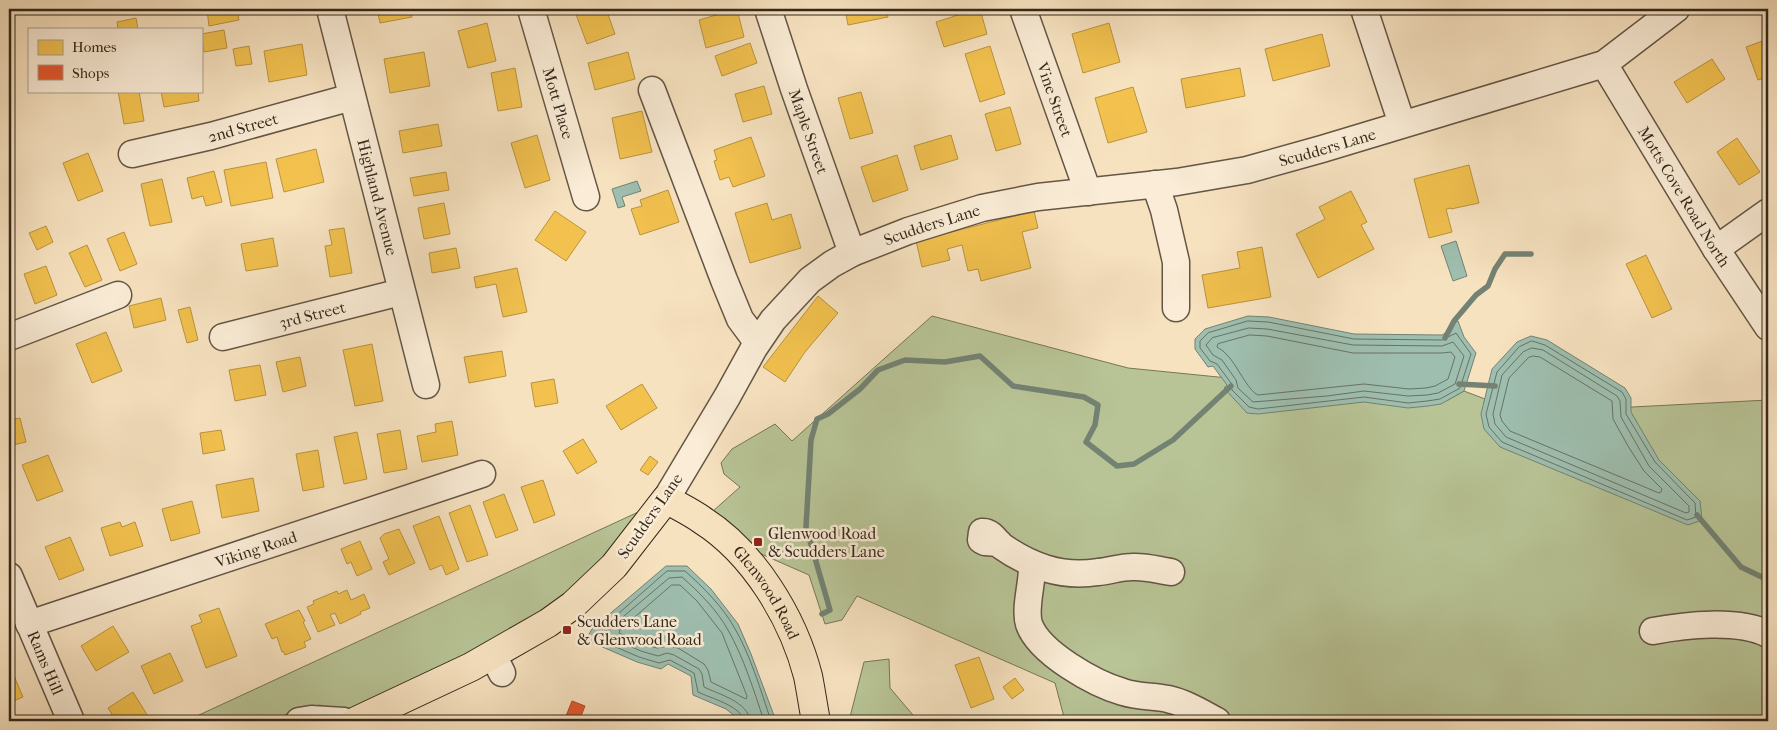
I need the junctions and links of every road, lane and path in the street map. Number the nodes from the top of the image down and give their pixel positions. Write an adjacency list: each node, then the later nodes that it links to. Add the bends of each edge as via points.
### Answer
1 (330, 9): 9 (street, Highland Avenue)
2 (531, 9): 14 (street, Mott Place)
3 (768, 9): 17 (street, Maple Street)
4 (1022, 9): 13 (street, Vine Street)
5 (1364, 9): 10 (street)
6 (1676, 9): 7 (street, Scudders Lane)
7 (1604, 64): 10 (street, Scudders Lane); 16 (street, Motts Cove Road North)
8 (652, 90): 24 (street, via 740,319)
9 (352, 97): 11 (street, 2nd Street); 18 (street, Highland Avenue)
10 (1402, 124): 12 (street, Scudders Lane, via 1247,170)
11 (132, 154)
12 (1155, 184): 13 (street, Scudders Lane); 20 (street, via 1176,262)
13 (1088, 192): 17 (street, Scudders Lane, via 1038,197 982,208)
14 (586, 197)
15 (1768, 212): 16 (street)
16 (1716, 249): 21 (street, Motts Cove Road North)
17 (852, 253): 24 (street, Scudders Lane, via 810,280 773,320)
18 (401, 292): 23 (street, 3rd Street); 25 (street, Highland Avenue)
19 (118, 295): 22 (street)
20 (1176, 308)
21 (1768, 327)
22 (9, 337)
23 (223, 337)
24 (758, 342): 27 (street, Scudders Lane)
25 (426, 385)
26 (482, 474): 32 (street, Viking Road)
27 (666, 499): 38 (main road, Scudders Lane, via 614,566 573,605 497,664 471,667); 39 (main road, Glenwood Road, via 703,520 727,539 750,563 782,610 808,676)
28 (999, 543): 29 (street)
29 (1032, 564): 30 (street, via 1078,575 1132,567); 40 (street, via 1028,618 1033,633 1043,645 1062,661 1102,684 1123,692 1176,701)
30 (1171, 572)
31 (9, 576): 32 (street, Rams Hill)
32 (29, 624): 35 (street, Rams Hill)
33 (1653, 631): 34 (street, via 1721,625 1750,628)
34 (1768, 634)
35 (71, 721)
36 (299, 721): 37 (street)
37 (344, 721)
38 (356, 721)
39 (816, 721)
40 (1217, 721)

